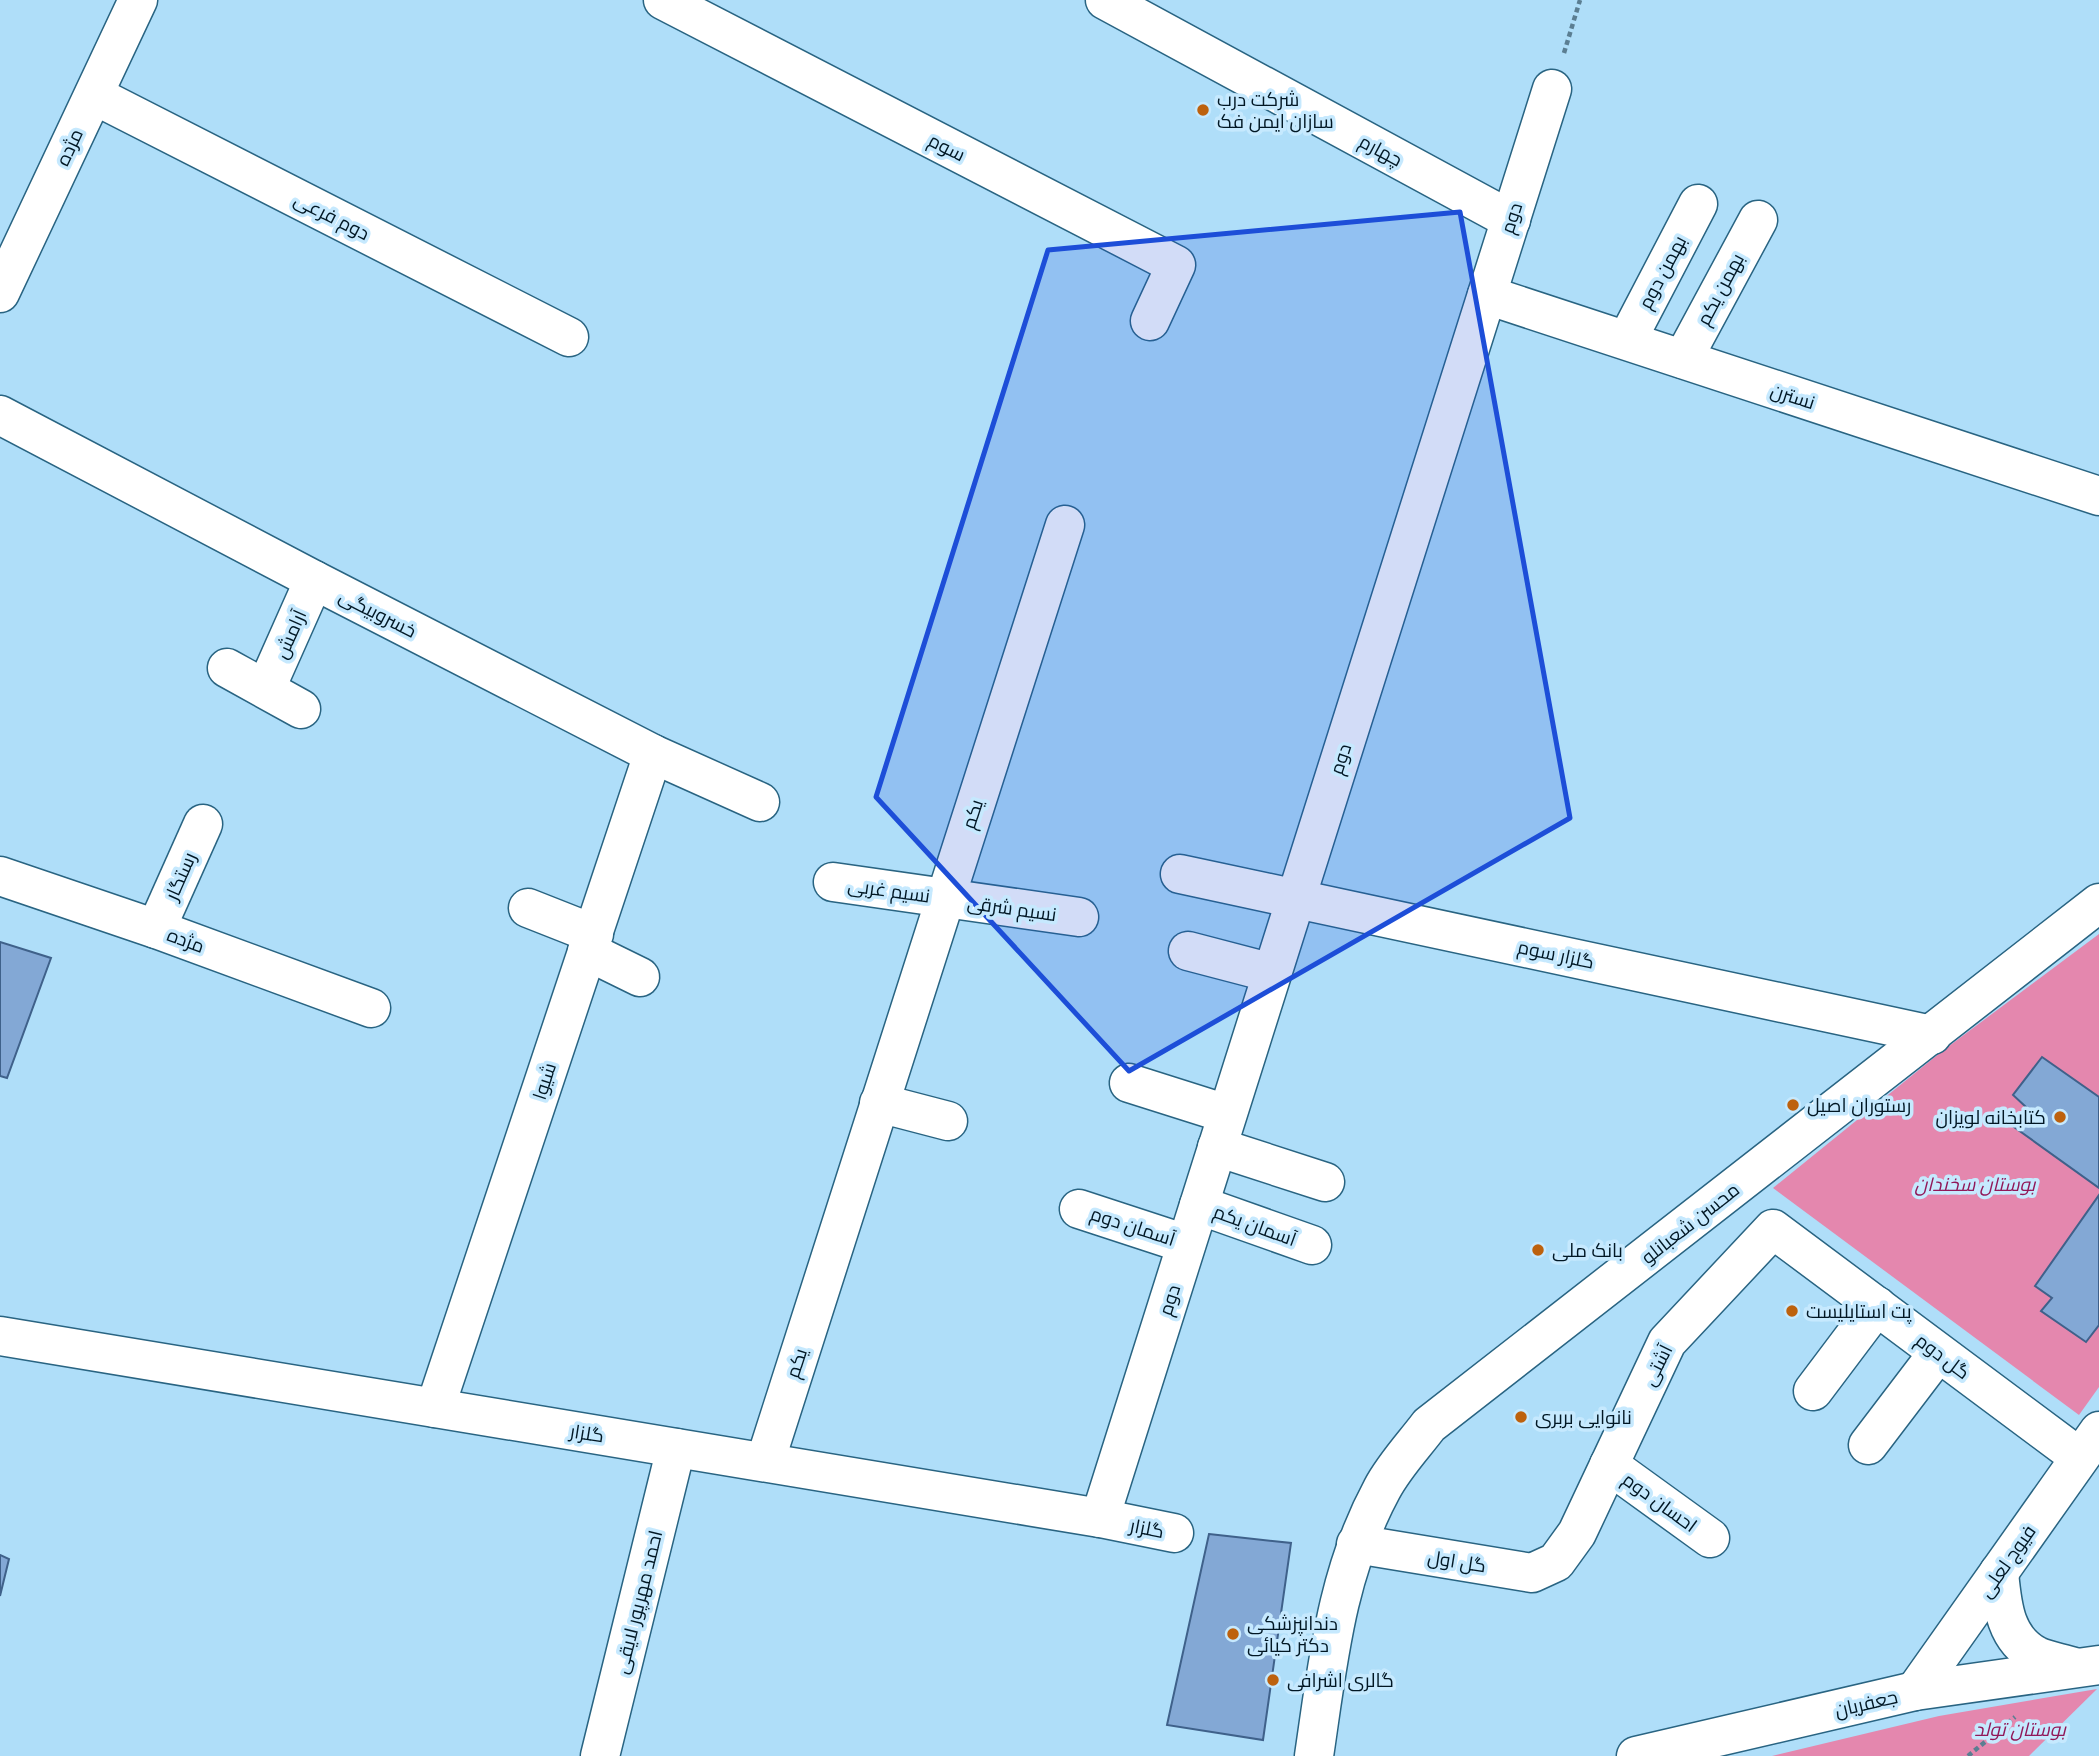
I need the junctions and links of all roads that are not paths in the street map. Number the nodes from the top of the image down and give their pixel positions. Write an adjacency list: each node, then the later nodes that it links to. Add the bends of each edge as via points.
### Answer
1 (138, 0): 5 (street, مژده)
2 (663, 0): 11 (street, سوم, via 1176,265)
3 (1105, 0): 7 (street, چهارم)
4 (1552, 89): 7 (street, دوم)
5 (94, 94): 9 (street, مژده); 12 (street, دوم فرعی)
6 (1698, 204): 13 (street, بهمن دوم)
7 (1511, 220): 10 (street, دوم)
8 (1758, 220): 14 (street, بهمن یکم)
9 (0, 293)
10 (1487, 295): 13 (street, نسترن); 29 (street, دوم)
11 (1150, 321)
12 (569, 337)
13 (1627, 340): 14 (street, نسترن)
14 (1682, 359): 16 (street, نسترن)
15 (0, 415): 18 (street, خسروبیگی)
16 (2099, 496)
17 (1065, 526): 28 (street, یکم)
18 (314, 580): 20 (street, آرامش); 22 (street, خسروبیگی)
19 (227, 668): 20 (street)
20 (266, 688): 21 (street)
21 (301, 709)
22 (653, 754): 23 (street, خسروبیگی); 34 (street, شیوا)
23 (760, 802)
24 (203, 824): 33 (street, رستگار)
25 (1180, 874): 29 (street, گلزار سوم)
26 (0, 876): 33 (street, مژده)
27 (833, 883): 28 (street, نسیم غربی)
28 (945, 898): 32 (street, نسیم شرقی); 41 (street, یکم)
29 (1296, 898): 36 (street, دوم); 39 (street, گلزار سوم)
30 (2099, 903): 39 (street, محسن شعبانلو)
31 (528, 908): 34 (street)
32 (1079, 917)
33 (156, 929): 38 (street, مژده)
34 (591, 942): 37 (street); 54 (street, شیوا)
35 (1188, 951): 36 (street)
36 (1272, 973): 43 (street, دوم)
37 (640, 976)
38 (371, 1007)
39 (1932, 1035): 63 (street, محسن شعبانلو, via 1429,1424 1383,1486)
40 (1129, 1083): 43 (street)
41 (879, 1103): 42 (street); 58 (street, یکم)
42 (948, 1121)
43 (1222, 1130): 44 (street); 45 (street, دوم)
44 (1325, 1182)
45 (1199, 1205): 48 (street, دوم); 49 (street, آسمان یکم)
46 (1079, 1209): 48 (street, آسمان دوم)
47 (1773, 1229): 50 (street, گل دوم); 59 (street, آشتی, via 1667,1342)
48 (1186, 1244): 60 (street, دوم)
49 (1312, 1245)
50 (1877, 1306): 52 (street, گل دوم); 53 (street)
51 (0, 1336): 54 (street, گلزار)
52 (1938, 1353): 55 (street, گل دوم); 56 (street)
53 (1813, 1391)
54 (435, 1408): 57 (street, گلزار)
55 (2089, 1444): 65 (street, فیوج لعلی)
56 (1868, 1445)
57 (677, 1448): 58 (street, گلزار); 68 (street, احمد مهرپور لایقی)
58 (765, 1462): 60 (street, گلزار)
59 (1609, 1465): 62 (street, احسان دوم); 64 (street, آشتی, via 1577,1533)
60 (1100, 1518): 61 (street, گلزار)
61 (1174, 1533)
62 (1710, 1538)
63 (1356, 1544): 64 (street, گل اول, via 1532,1573); 69 (street, محسن شعبانلو, via 1337,1606)
64 (1556, 1562)
65 (1999, 1572): 66 (street, via 2003,1614 2015,1636 2035,1655); 67 (street, فیوج لعلی)
66 (2087, 1666): 67 (street, جعفریان)
67 (1915, 1691): 70 (street, جعفریان)
68 (600, 1756)
69 (1314, 1756)
70 (1636, 1756)

